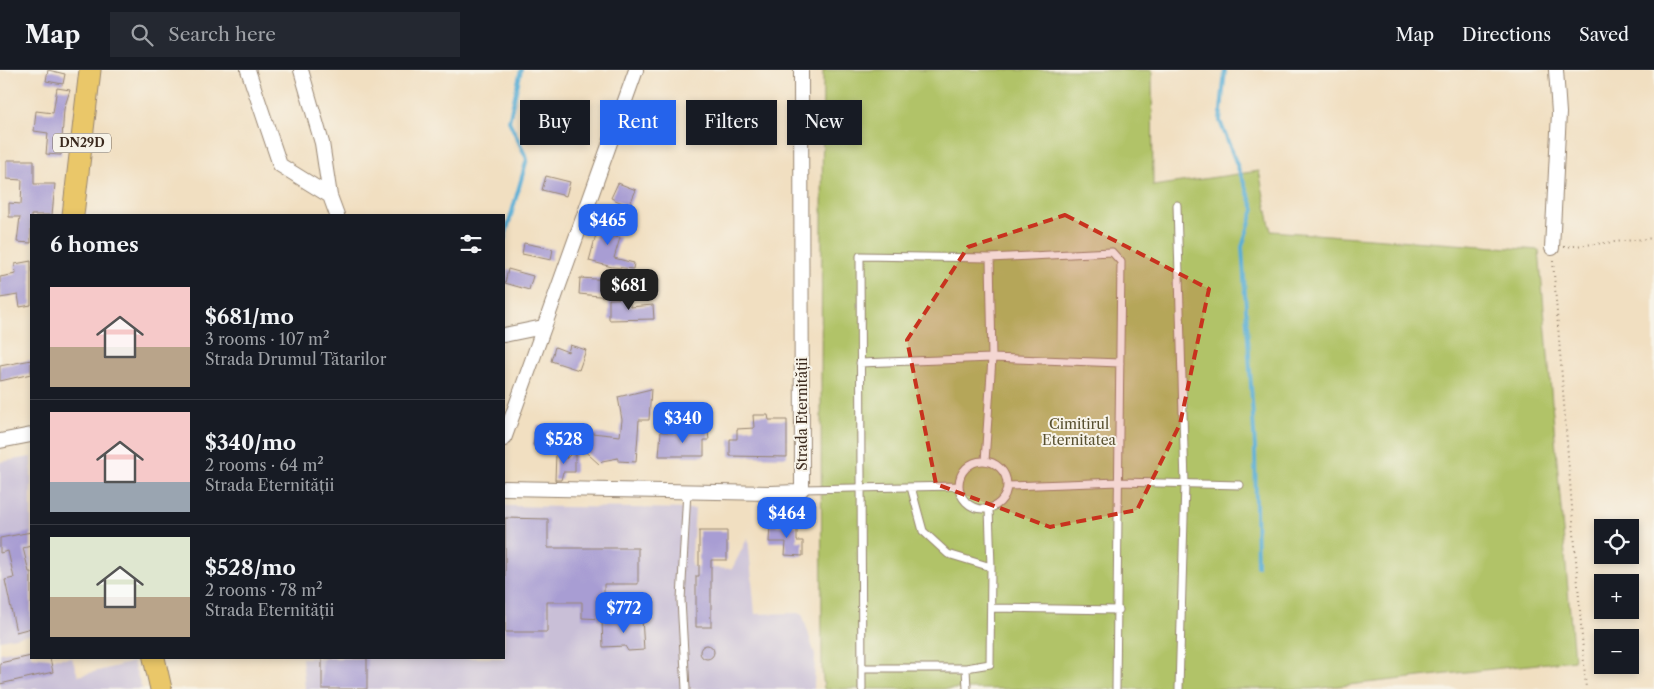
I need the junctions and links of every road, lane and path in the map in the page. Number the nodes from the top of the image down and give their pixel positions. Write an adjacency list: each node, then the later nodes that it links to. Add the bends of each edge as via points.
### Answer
1 (90, 70): 9 (main road, DN29D)
2 (248, 70): 7 (street, via 280,164)
3 (301, 70): 7 (street, via 322,143)
4 (636, 70): 14 (street)
5 (802, 70): 31 (street, Strada Eternității)
6 (1556, 70): 12 (street, via 1559,114)
7 (330, 196): 10 (street)
8 (1177, 205): 24 (lane)
9 (73, 214)
10 (337, 214)
11 (1654, 238): 12 (path)
12 (1552, 248): 46 (path)
13 (990, 258): 16 (lane); 17 (lane, via 860,256); 18 (lane, via 1112,252 1121,262)
14 (543, 328): 15 (street); 20 (street)
15 (505, 336)
16 (992, 358): 17 (lane); 18 (lane); 22 (lane)
17 (860, 363): 30 (lane)
18 (1120, 363): 23 (lane)
19 (30, 435): 21 (street)
20 (505, 437)
21 (0, 442)
22 (985, 461): 26 (lane, via 972,462 966,467); 27 (lane, via 1002,470)
23 (1120, 482): 24 (lane); 27 (lane); 36 (lane)
24 (1185, 484): 25 (lane); 45 (lane)
25 (1240, 485)
26 (959, 486): 28 (lane); 33 (lane, via 967,503 973,507)
27 (1007, 486): 33 (lane, via 1002,500)
28 (911, 487): 30 (lane); 34 (lane, via 923,531 948,554)
29 (505, 488): 32 (street, Strada Eternității)
30 (862, 488): 31 (lane); 38 (lane)
31 (802, 489): 32 (street, Strada Eternității, via 798,492)
32 (688, 491): 41 (lane, via 681,600)
33 (989, 508): 34 (lane)
34 (991, 567): 35 (lane)
35 (992, 608): 36 (lane); 39 (lane, via 990,664)
36 (1119, 610): 44 (lane)
37 (154, 659): 40 (main road)
38 (862, 668): 39 (lane); 42 (lane)
39 (966, 668): 43 (lane)
40 (161, 689)
41 (686, 689)
42 (862, 689)
43 (966, 689)
44 (1116, 689)
45 (1179, 689)
46 (1586, 689)

